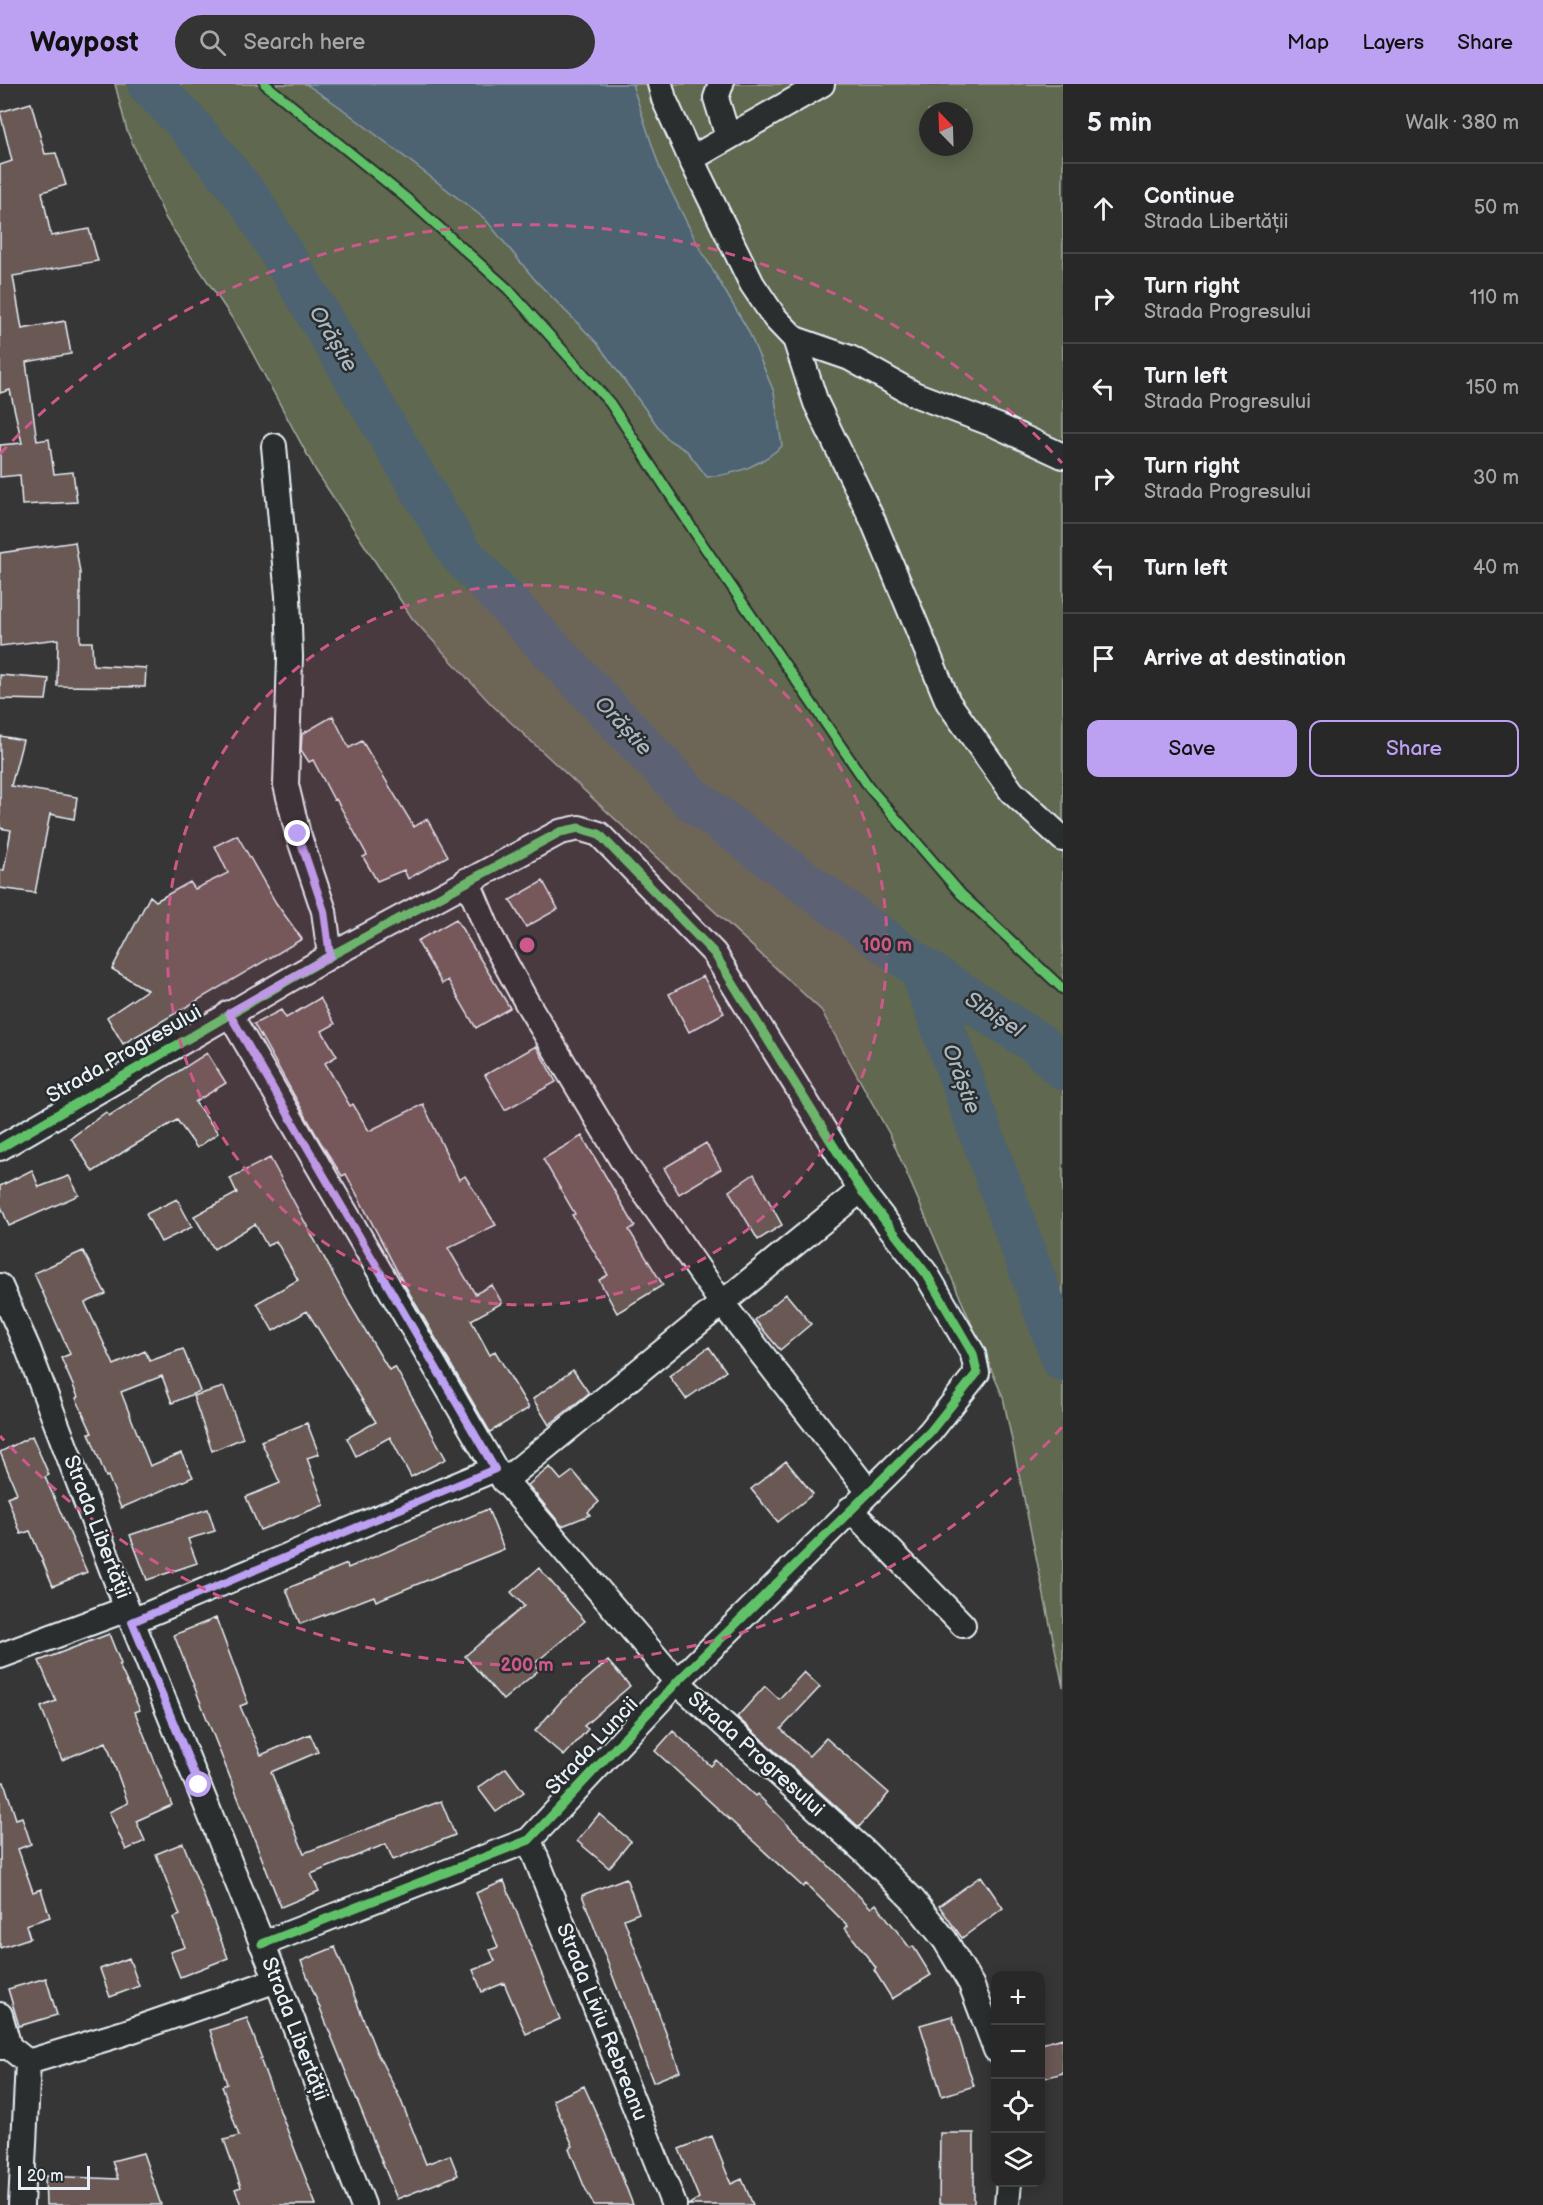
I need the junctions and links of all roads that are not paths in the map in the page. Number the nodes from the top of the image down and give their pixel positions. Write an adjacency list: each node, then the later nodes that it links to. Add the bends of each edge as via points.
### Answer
1 (660, 84): 5 (street)
2 (721, 84): 4 (street, via 716,98)
3 (822, 84): 4 (street)
4 (728, 137): 5 (street)
5 (691, 159): 6 (street, via 752,284)
6 (795, 339): 8 (street, via 850,358 914,394); 9 (street, via 816,403 873,521 948,702 1012,792)
7 (274, 446): 11 (street, via 288,596 286,785 295,826 324,911)
8 (1063, 456)
9 (1063, 839)
10 (467, 880): 11 (street, Strada Progresului); 14 (street, Strada Progresului, via 560,832 579,828 599,834 714,953); 16 (street, via 490,935 565,1067 638,1184)
11 (330, 956): 12 (street, Strada Progresului)
12 (229, 1013): 13 (street, Strada Progresului); 17 (street, Strada Progresului)
13 (0, 1148)
14 (861, 1190): 16 (street); 18 (street, Strada Luncii, via 927,1275 973,1354 977,1373 930,1432)
15 (0, 1286): 20 (street, Strada Libertății, via 72,1460)
16 (722, 1303): 17 (street); 18 (street)
17 (499, 1475): 20 (street); 23 (street, Strada Progresului)
18 (877, 1484): 19 (street, Strada Luncii)
19 (850, 1509): 21 (street); 23 (street, Strada Luncii)
20 (130, 1615): 22 (street); 25 (street, Strada Libertății)
21 (963, 1625)
22 (0, 1656)
23 (677, 1682): 24 (street, Strada Luncii); 28 (street, Strada Progresului, via 913,1900 945,1940 971,1984)
24 (530, 1840): 25 (street, Strada Luncii); 33 (street, Strada Liviu Rebreanu)
25 (262, 1944): 26 (street, Strada Libertății)
26 (277, 1980): 29 (street, via 124,2033); 32 (street, Strada Libertății)
27 (0, 2014): 29 (street)
28 (991, 2037)
29 (12, 2052): 31 (street)
30 (1009, 2187): 34 (street)
31 (21, 2205)
32 (363, 2205)
33 (674, 2205)
34 (1007, 2205)

